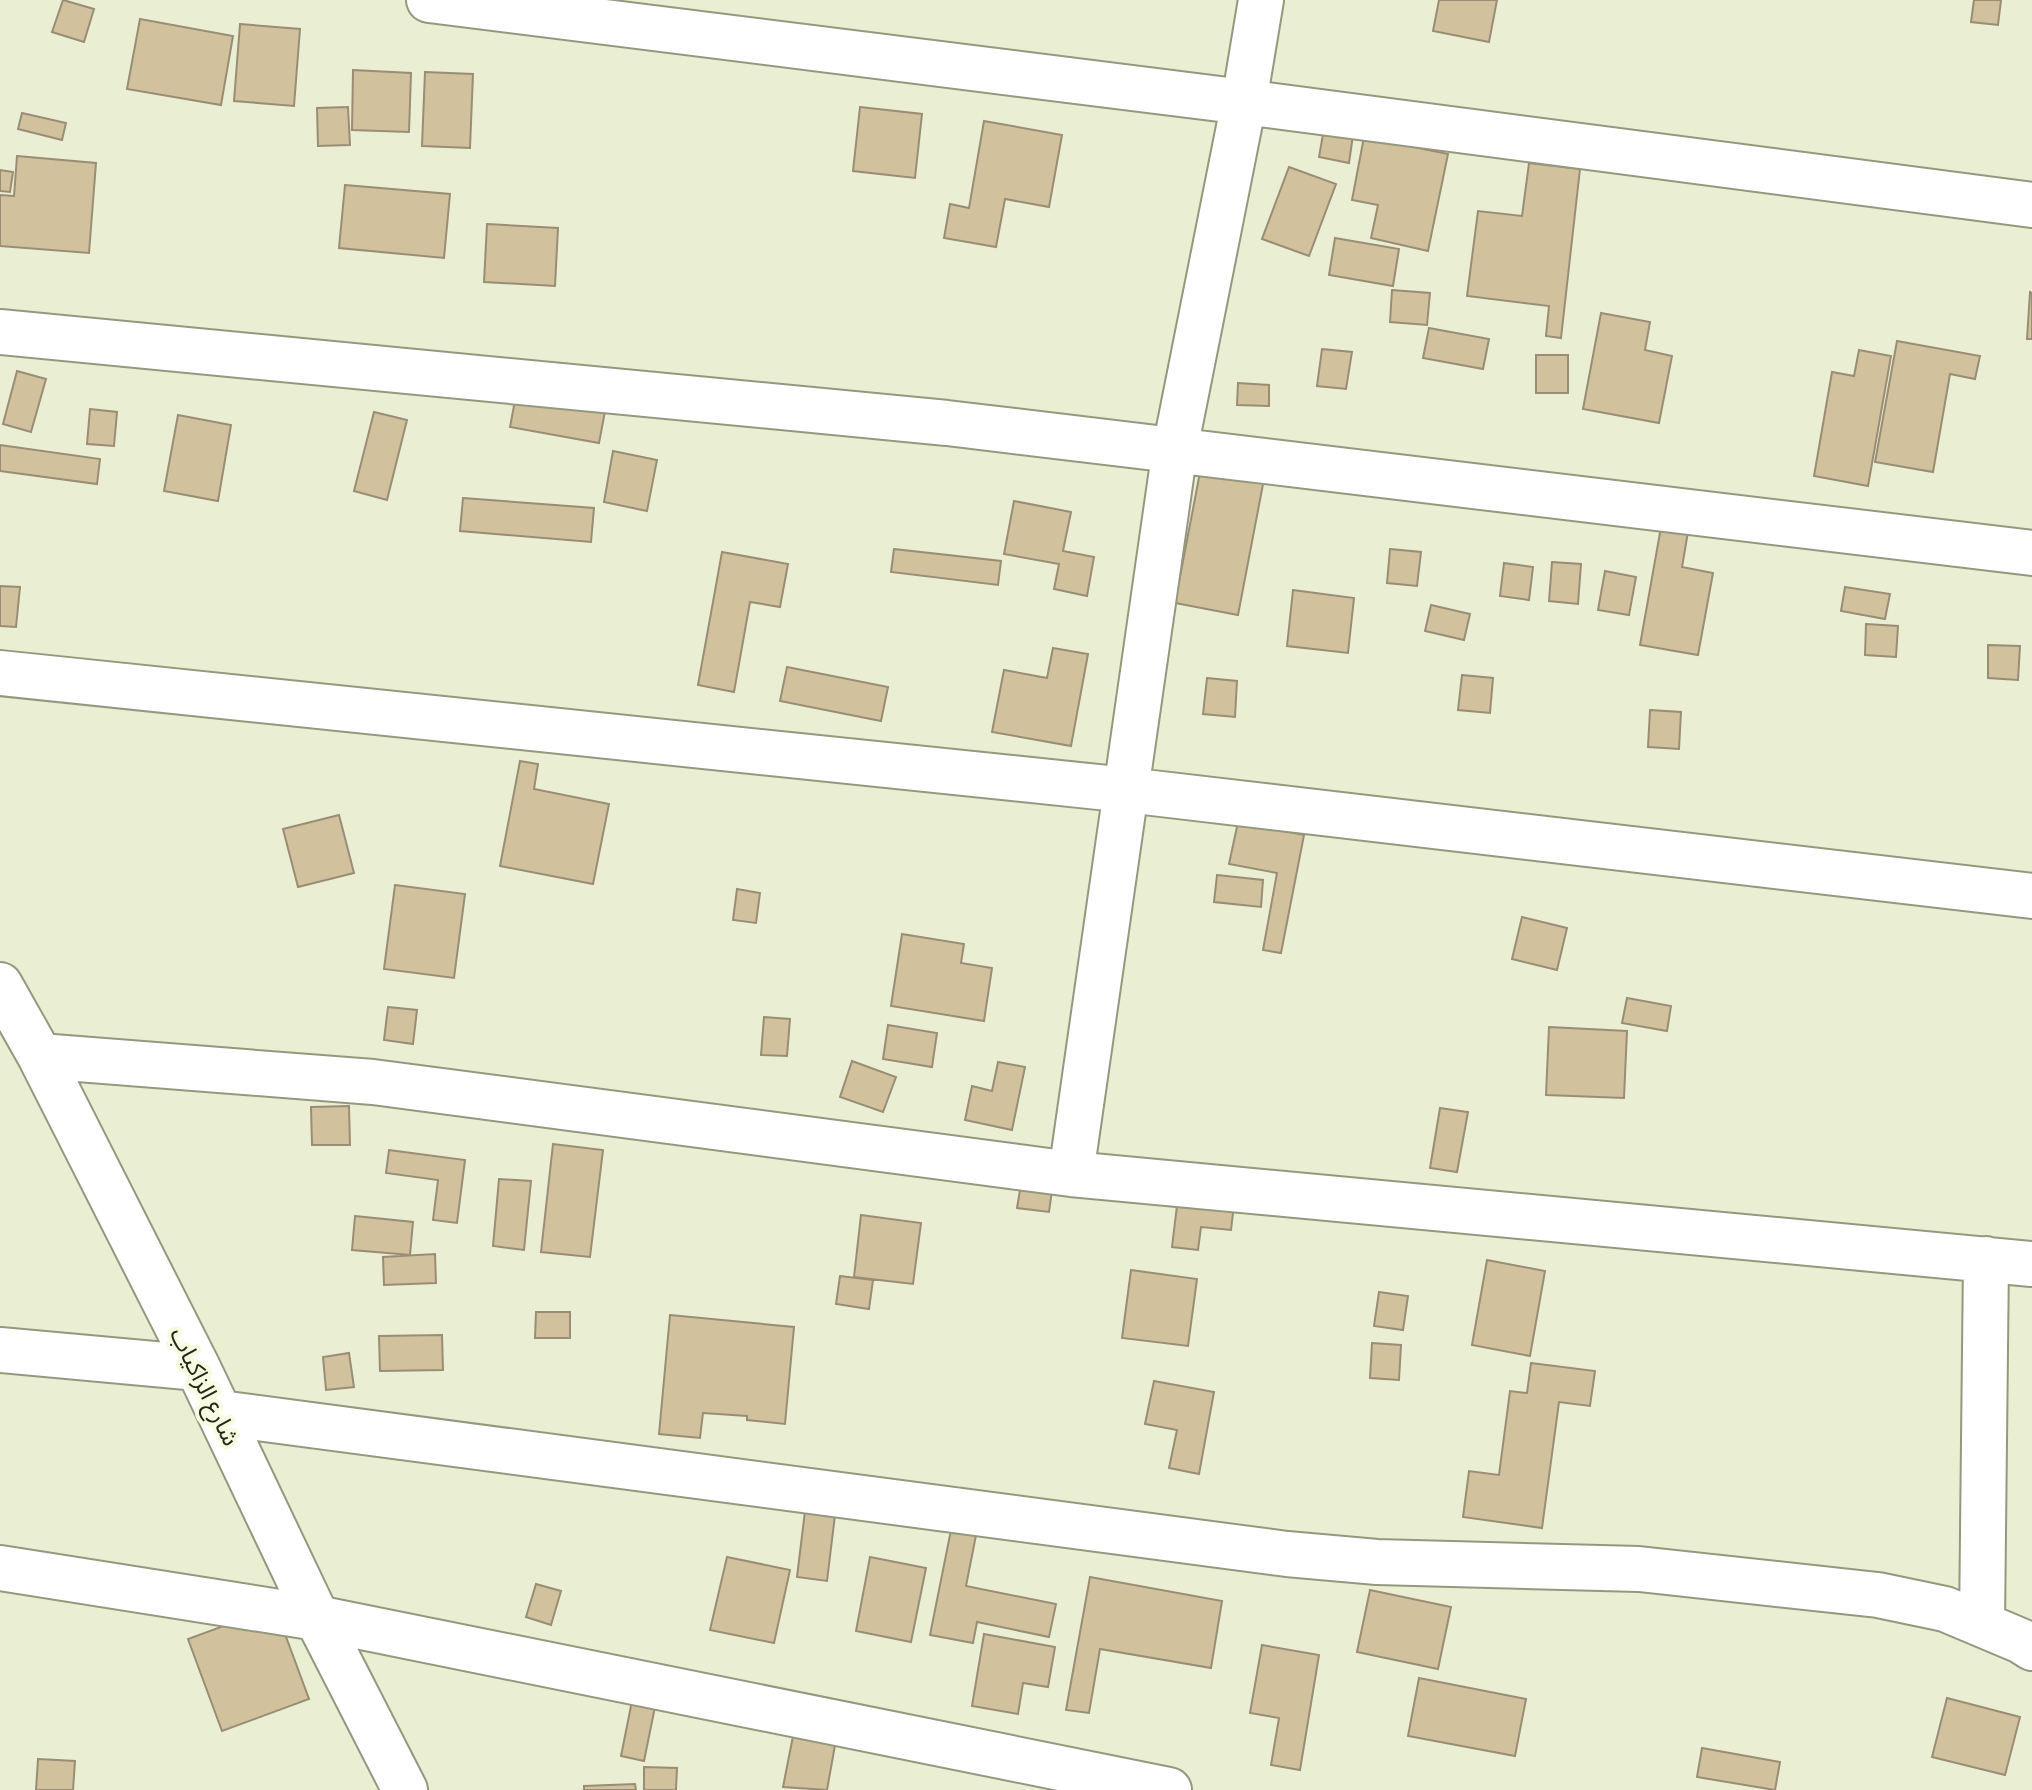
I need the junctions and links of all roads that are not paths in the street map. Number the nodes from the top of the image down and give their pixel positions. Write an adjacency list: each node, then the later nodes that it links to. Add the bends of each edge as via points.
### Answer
1 (429, 0): 3 (street)
2 (1261, 0): 3 (street)
3 (1244, 102): 4 (street); 6 (street)
4 (2032, 205)
5 (0, 332): 6 (street)
6 (1175, 449): 7 (street); 9 (street)
7 (2032, 553)
8 (0, 673): 9 (street)
9 (1127, 790): 10 (street); 13 (street)
10 (2032, 896)
11 (1, 989): 12 (street, شارع الزاكياب)
12 (40, 1056): 13 (street, via 373,1082); 17 (street, شارع الزاكياب)
13 (1071, 1174): 14 (street)
14 (1986, 1259): 15 (street); 21 (street)
15 (2032, 1264)
16 (0, 1350): 17 (street)
17 (198, 1368): 18 (street, شارع الزاكياب)
18 (220, 1413): 20 (street, شارع الزاكياب); 21 (street, via 1287,1554 1377,1562 1639,1569 1878,1595 1945,1609)
19 (0, 1568): 20 (street)
20 (317, 1618): 23 (street); 24 (street, شارع الزاكياب)
21 (1982, 1624): 22 (street)
22 (2032, 1648)
23 (1028, 1776): 25 (street)
24 (405, 1790)
25 (1169, 1790)

